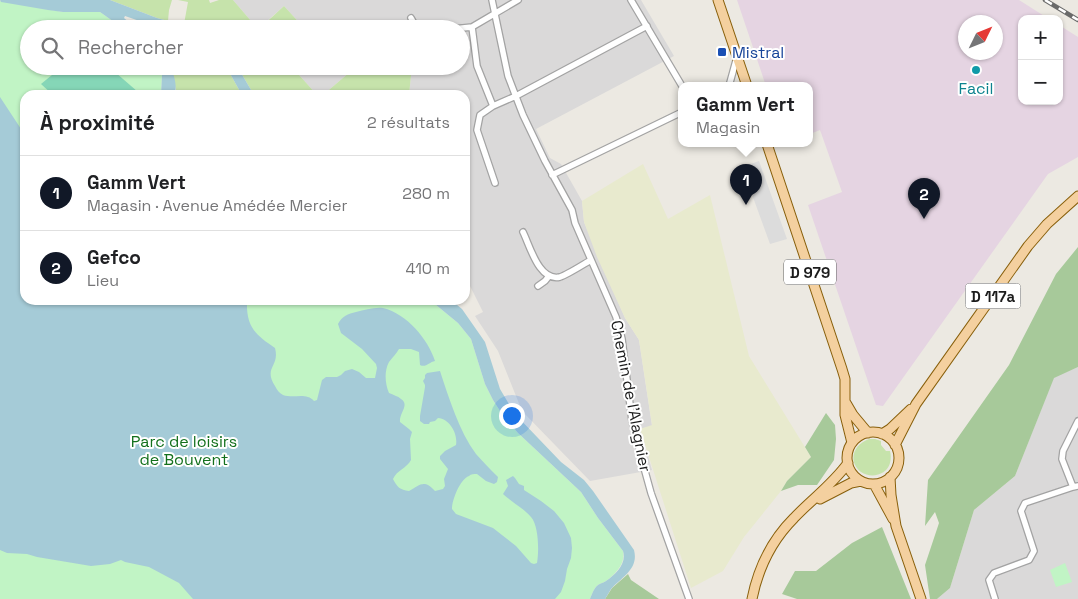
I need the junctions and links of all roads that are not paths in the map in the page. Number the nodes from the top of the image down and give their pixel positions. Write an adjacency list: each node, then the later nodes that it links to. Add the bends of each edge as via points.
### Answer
1 (492, 0): 5 (street, Chemin de l'Alagnier)
2 (518, 0): 5 (street)
3 (631, 0): 6 (street)
4 (718, 0): 8 (main road)
5 (494, 14): 7 (street); 12 (street, Chemin de l'Alagnier, via 508,76)
6 (647, 26): 9 (street); 12 (street)
7 (472, 27): 13 (street, via 478,66)
8 (737, 57): 10 (street); 11 (main road)
9 (680, 82)
10 (730, 82)
11 (746, 82)
12 (516, 96): 13 (street); 16 (street, Chemin de l'Alagnier)
13 (493, 106): 17 (street, via 480,115 477,130)
14 (678, 114): 16 (street)
15 (768, 147): 23 (main road, D 979, via 842,369)
16 (552, 175): 20 (street, Chemin de l'Alagnier, via 572,210)
17 (495, 183)
18 (1078, 196): 24 (main road, D 117a, via 1028,246)
19 (523, 232): 21 (street, via 541,270)
20 (591, 260): 21 (street, via 559,277); 37 (street, Chemin de l'Alagnier, via 616,317 642,464)
21 (548, 276): 22 (street)
22 (538, 286)
23 (846, 402): 26 (main road); 28 (main road, D 979, via 845,415)
24 (916, 404): 27 (main road, D 117a); 29 (main road, D 117a)
25 (1078, 421): 34 (street, via 1062,459)
26 (868, 432): 27 (main road); 28 (main road)
27 (882, 434): 29 (main road)
28 (852, 443): 30 (main road)
29 (895, 445): 31 (main road, via 898,466)
30 (848, 463): 32 (main road); 35 (main road)
31 (890, 477): 33 (main road); 36 (main road)
32 (861, 481): 33 (main road); 35 (main road)
33 (874, 484): 36 (main road)
34 (1075, 486): 40 (street, via 1025,504 1021,511 1034,551 1029,560 994,573 989,580)
35 (810, 503): 38 (main road, via 779,535 761,567)
36 (896, 526): 39 (main road)
37 (689, 599)
38 (752, 599)
39 (921, 599)
40 (995, 599)

